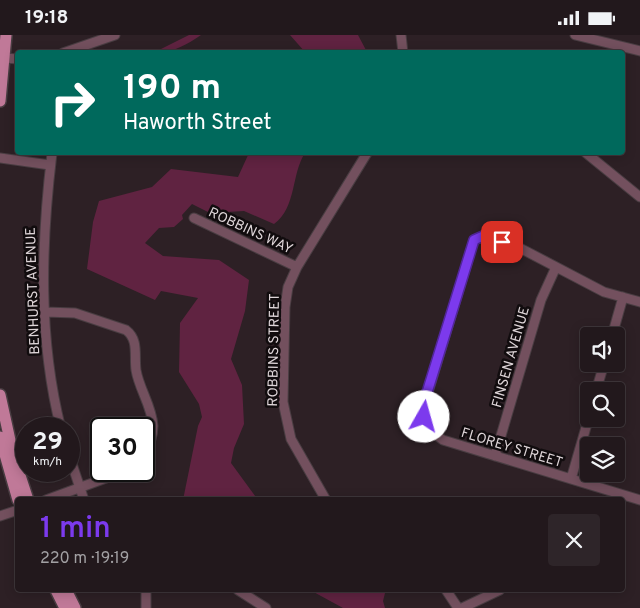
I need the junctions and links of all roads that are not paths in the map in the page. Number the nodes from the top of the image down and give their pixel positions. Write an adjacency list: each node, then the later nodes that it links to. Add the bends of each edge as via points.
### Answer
1 (6, 35): 9 (main road)
2 (115, 35): 5 (street)
3 (401, 35): 7 (street)
4 (575, 35): 8 (street)
5 (97, 38): 6 (street)
6 (70, 50)
7 (404, 50)
8 (640, 51)
9 (4, 59): 10 (street); 11 (main road)
10 (15, 59)
11 (0, 101)
12 (52, 155): 16 (street, BENHURST AVENUE)
13 (366, 155): 19 (street, ROBBINS STREET)
14 (588, 155): 17 (street)
15 (0, 158): 16 (street)
16 (50, 165): 23 (street, BENHURST AVENUE, via 43,229)
17 (640, 197)
18 (194, 218): 19 (street, ROBBINS WAY)
19 (297, 267): 39 (street, ROBBINS STREET, via 288,287 285,307 283,402 291,439)
20 (556, 267): 21 (street, via 604,292); 30 (street, FINSEN AVENUE, via 541,300); 30 (street, FLOREY STREET, via 518,247 486,236 474,240 423,409 433,434)
21 (623, 297): 22 (street); 24 (street)
22 (640, 303)
23 (44, 312): 26 (street, BENHURST AVENUE, via 48,365); 27 (street, via 75,313 126,330 132,335 136,372)
24 (615, 327)
25 (0, 395): 36 (main road, via 13,454)
26 (59, 417)
27 (150, 417)
28 (586, 427): 31 (street)
29 (0, 437): 35 (main road)
30 (495, 456): 31 (street, FLOREY STREET)
31 (571, 479): 40 (street, FLOREY STREET)
32 (78, 482): 34 (street)
33 (96, 482): 34 (street)
34 (80, 488): 37 (street); 38 (street)
35 (17, 497)
36 (27, 497)
37 (54, 497)
38 (83, 497)
39 (324, 497)
40 (640, 500)
41 (15, 511): 42 (street)
42 (0, 516)
43 (57, 592): 49 (main road)
44 (67, 592): 50 (main road)
45 (146, 592): 51 (street)
46 (241, 592): 52 (street)
47 (447, 592): 53 (street)
48 (496, 592): 54 (street)
49 (65, 608)
50 (75, 608)
51 (146, 608)
52 (266, 608)
53 (458, 608)
54 (462, 608)

